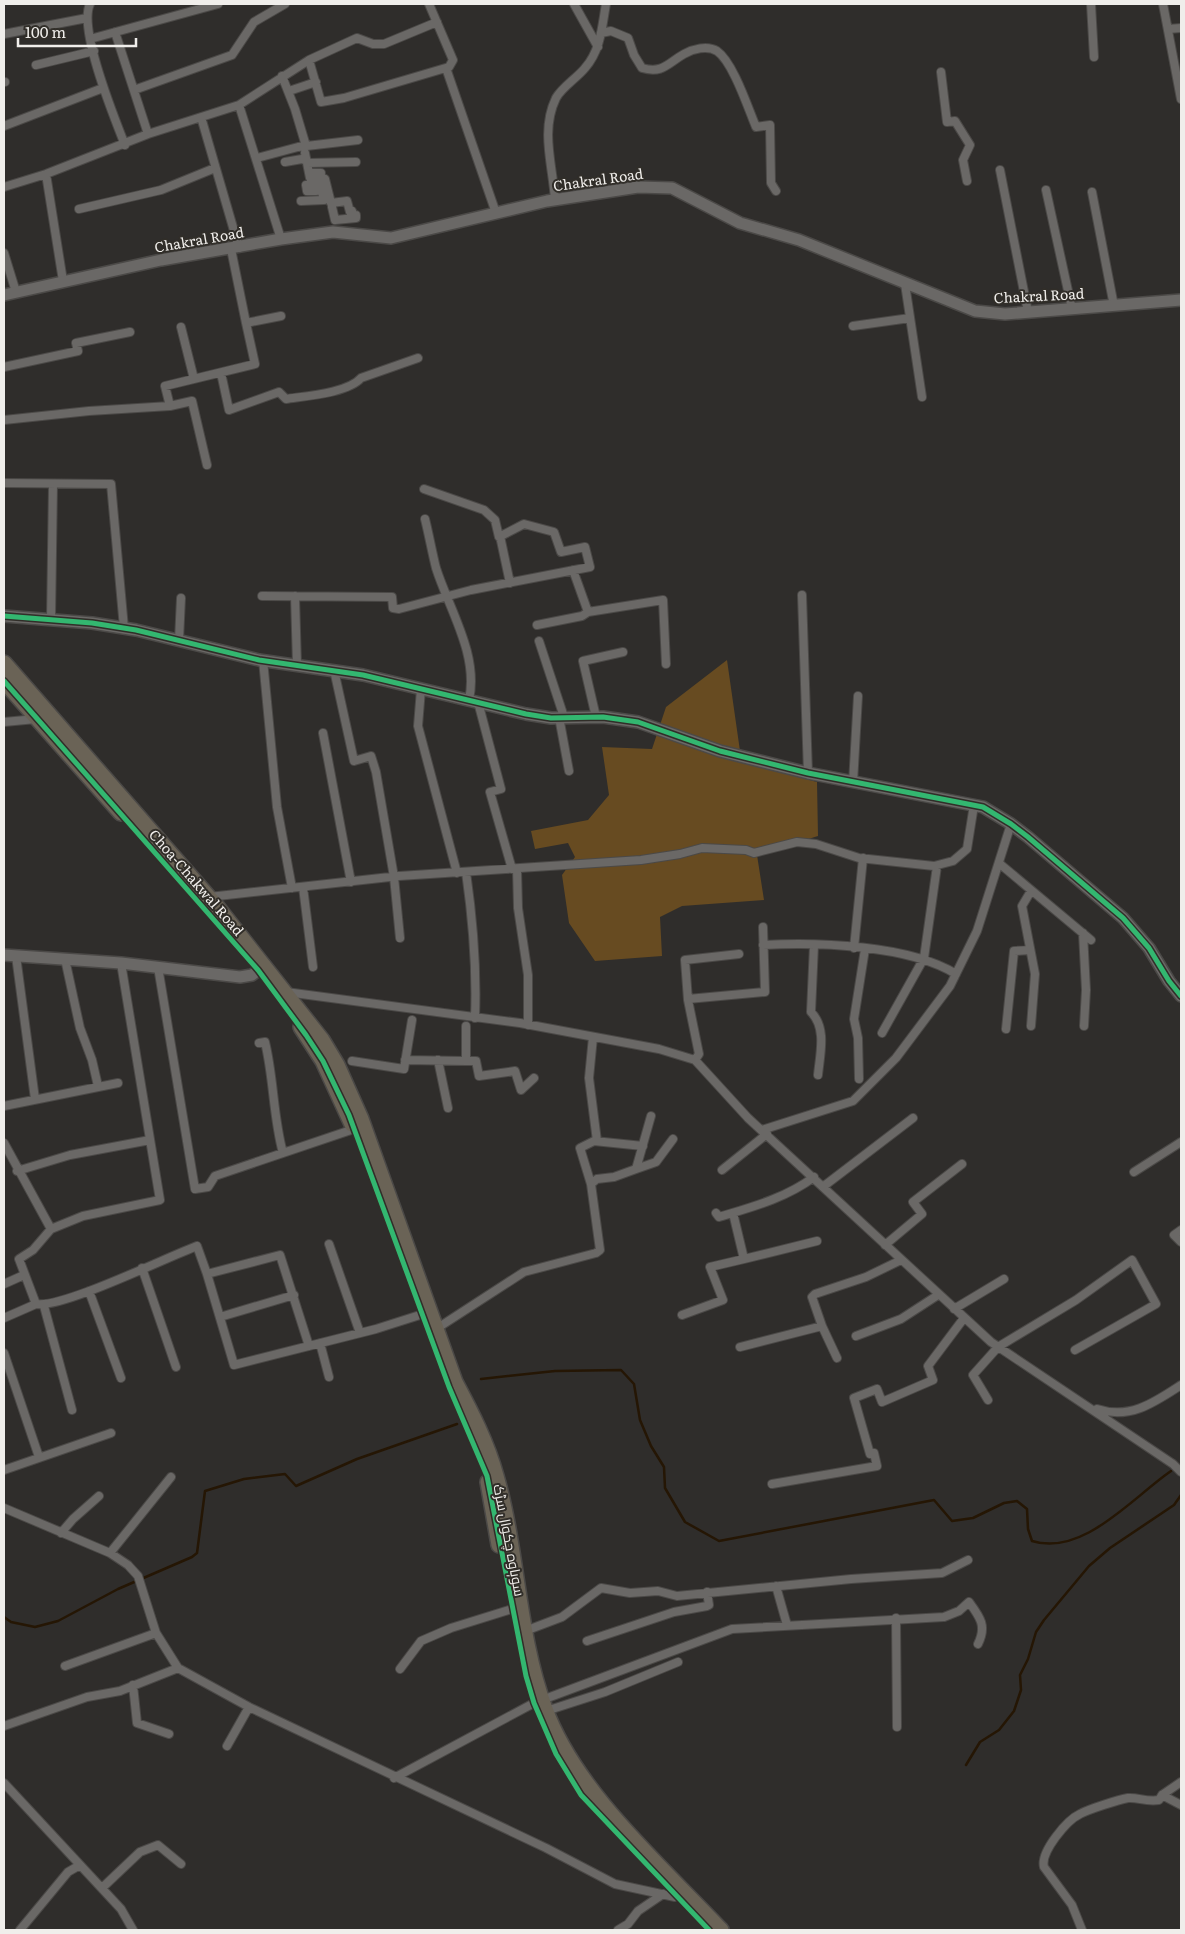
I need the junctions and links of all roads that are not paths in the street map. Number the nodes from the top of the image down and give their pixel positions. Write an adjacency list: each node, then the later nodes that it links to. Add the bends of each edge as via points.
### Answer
1 (90, 4): 9 (street)
2 (218, 4): 13 (street)
3 (286, 4): 27 (street, via 254,22 232,55)
4 (429, 4): 10 (street)
5 (574, 4): 17 (street)
6 (606, 4): 14 (street)
7 (1091, 4): 19 (street)
8 (1164, 4): 12 (street)
9 (88, 18): 15 (street); 16 (street)
10 (437, 22): 20 (street, via 384,44 357,38); 22 (street, via 453,60)
11 (1181, 28): 12 (street)
12 (1168, 29): 29 (street)
13 (115, 32): 16 (street); 27 (street)
14 (601, 33): 17 (street); 48 (street, via 611,31 628,38 642,68 652,71 671,65 698,48 718,52 738,82 756,127 770,124 772,183)
15 (4, 34)
16 (90, 39): 18 (street)
17 (598, 47): 50 (street, via 586,68 556,97 547,142)
18 (94, 51): 21 (street); 26 (street)
19 (1094, 57)
20 (309, 60): 24 (street); 25 (street)
21 (36, 65)
22 (446, 68): 25 (street, via 321,102); 54 (street)
23 (941, 72): 44 (street, via 947,122 955,120 970,145 963,160)
24 (282, 76): 28 (street); 30 (street)
25 (316, 82): 28 (street)
26 (103, 88): 32 (street); 35 (street)
27 (134, 90): 33 (street)
28 (289, 91): 36 (street)
29 (1181, 99)
30 (239, 104): 31 (street); 37 (street)
31 (201, 117): 33 (street); 40 (street)
32 (4, 126)
33 (148, 134): 35 (street)
34 (358, 140): 36 (street)
35 (125, 145): 42 (street)
36 (306, 156): 37 (street); 38 (street); 39 (street); 43 (street, via 310,178)
37 (257, 158): 56 (street)
38 (285, 162)
39 (356, 162)
40 (215, 168): 53 (street, via 161,190); 57 (street)
41 (1000, 170): 66 (street)
42 (46, 174): 45 (street); 59 (street)
43 (322, 177): 52 (street, via 331,202 347,201 356,218 335,220); 55 (street)
44 (967, 181)
45 (4, 187)
46 (1046, 190): 65 (street)
47 (316, 191): 51 (street, via 307,191 306,185 320,184 324,200)
48 (776, 191)
49 (1092, 192): 64 (street)
50 (555, 200): 54 (street, Chakral Road); 60 (street, Chakral Road, via 638,187 672,188 740,222 799,240)
51 (301, 201)
52 (332, 207)
53 (79, 209)
54 (496, 213): 55 (street, Chakral Road, via 391,238)
55 (333, 232): 56 (street, Chakral Road)
56 (281, 239): 57 (street, Chakral Road)
57 (235, 248): 59 (street, Chakral Road, via 161,260); 69 (street)
58 (4, 253): 61 (street)
59 (63, 282): 61 (street, Chakral Road)
60 (905, 284): 66 (street, Chakral Road, via 975,311); 68 (street)
61 (16, 292): 62 (street, Chakral Road)
62 (4, 295)
63 (1181, 300): 64 (street, Chakral Road)
64 (1114, 306): 65 (street, Chakral Road)
65 (1072, 309): 66 (street, Chakral Road)
66 (1028, 312)
67 (281, 316): 69 (street)
68 (910, 318): 70 (street); 77 (street)
69 (246, 323): 75 (street, via 255,364)
70 (853, 326)
71 (181, 327): 76 (street)
72 (130, 332): 74 (street, via 76,343 78,351)
73 (418, 358): 75 (street, via 330,392 286,399 279,392 229,410)
74 (4, 367)
75 (221, 372): 76 (street)
76 (194, 379): 78 (street, via 165,386)
77 (922, 397)
78 (170, 406): 79 (street); 80 (street, via 192,400)
79 (4, 420)
80 (207, 465)
81 (4, 483): 82 (street)
82 (53, 484): 95 (street); 97 (street, via 111,484)
83 (424, 489): 85 (street, via 484,510 495,520)
84 (425, 519): 91 (street)
85 (500, 536): 86 (street, via 524,524 554,532 561,552 585,547 590,567); 87 (street)
86 (573, 570): 87 (street); 93 (street)
87 (510, 582): 91 (street)
88 (802, 595): 116 (street)
89 (262, 596): 90 (street)
90 (295, 596): 91 (street, via 392,597 392,608 399,609); 104 (street)
91 (446, 597): 109 (street, via 463,636)
92 (181, 598): 98 (street)
93 (588, 612): 96 (street); 103 (street, via 663,600)
94 (4, 616): 95 (street)
95 (51, 620): 97 (street)
96 (537, 625)
97 (124, 628): 98 (street)
98 (179, 640): 101 (street)
99 (539, 641): 111 (street)
100 (623, 652): 110 (street, via 583,661)
101 (263, 660): 104 (street); 129 (street, via 277,807)
102 (4, 663): 131 (highway)
103 (666, 664)
104 (297, 665): 105 (street)
105 (334, 670): 107 (street); 126 (street, via 354,761 371,756)
106 (4, 681): 112 (highway, Choa-Chakwal Road)
107 (421, 688): 109 (street); 125 (street, via 418,726)
108 (858, 696): 117 (street)
109 (474, 701): 111 (street, via 526,714); 123 (street, via 501,789 490,792)
110 (596, 717): 111 (street); 116 (street, via 638,722 720,751)
111 (562, 718): 115 (street)
112 (36, 719): 113 (street); 149 (highway, Choa-Chakwal Road)
113 (4, 722)
114 (322, 733): 127 (street)
115 (569, 771)
116 (808, 773): 117 (street)
117 (853, 783): 118 (street)
118 (974, 806): 119 (street, via 982,807); 122 (street, via 967,849 953,861)
119 (1011, 824): 121 (street); 152 (street, via 1123,918 1149,948)
120 (863, 858): 122 (street); 123 (street, via 816,844 797,842 754,853 702,848 641,860); 138 (street)
121 (1000, 864): 130 (street); 150 (street, via 977,931)
122 (937, 866): 144 (street)
123 (514, 869): 124 (street); 156 (street, via 528,975)
124 (466, 872): 125 (street); 154 (street, via 477,973)
125 (457, 873): 126 (street)
126 (394, 877): 127 (street); 134 (street)
127 (351, 882): 128 (street)
128 (303, 887): 129 (street); 147 (street)
129 (292, 888): 131 (street)
130 (1031, 891): 133 (street); 140 (street, via 1022,906)
131 (209, 897): 149 (highway)
132 (763, 927): 137 (street)
133 (1083, 933): 135 (street); 159 (street)
134 (400, 938)
135 (1091, 940)
136 (814, 945): 137 (street); 138 (street); 169 (street, via 811,1012 819,1019 822,1041)
137 (763, 946): 153 (street, via 765,992)
138 (854, 948): 139 (street)
139 (864, 949): 144 (street); 171 (street, via 854,1019)
140 (1030, 950): 158 (street, via 1035,974); 160 (street, via 1014,951)
141 (739, 954): 153 (street, via 684,960)
142 (4, 955): 143 (street)
143 (16, 956): 145 (street); 174 (street)
144 (924, 958): 150 (street); 161 (street)
145 (65, 959): 146 (street); 173 (street, via 80,1028)
146 (121, 963): 148 (street); 181 (street)
147 (313, 967)
148 (158, 968): 149 (street, via 240,977 252,975); 187 (street, via 196,1189 208,1187 215,1176)
149 (262, 968): 151 (highway); 179 (highway, Choa-Chakwal Road, via 314,1048)
150 (956, 974): 180 (street, via 896,1058 853,1101)
151 (286, 992): 154 (street); 223 (highway, via 322,1040 350,1092)
152 (1181, 996)
153 (688, 998): 166 (street, via 699,1054)
154 (475, 1018): 156 (street)
155 (412, 1020): 164 (street)
156 (528, 1025): 162 (street)
157 (466, 1026): 168 (street)
158 (1031, 1026)
159 (1084, 1026)
160 (1006, 1029)
161 (882, 1033)
162 (593, 1037): 166 (street, via 660,1049); 183 (street, via 589,1078)
163 (259, 1043): 187 (street, via 265,1042 270,1064)
164 (405, 1060): 165 (street); 167 (street, via 404,1069)
165 (438, 1060): 168 (street); 176 (street)
166 (695, 1060): 180 (street)
167 (352, 1061)
168 (466, 1061): 170 (street, via 476,1061 479,1076 515,1071 522,1090)
169 (818, 1075)
170 (534, 1078)
171 (859, 1079)
172 (118, 1083): 173 (street)
173 (98, 1086): 174 (street)
174 (35, 1099): 175 (street)
175 (4, 1106)
176 (448, 1108)
177 (652, 1116): 186 (street)
178 (913, 1118): 195 (street)
179 (351, 1122): 187 (street); 217 (highway, سوہاوہ چکوال سڑک)
180 (764, 1132): 190 (street); 193 (street)
181 (150, 1140): 191 (street, via 70,1155); 198 (street, via 160,1200 83,1216)
182 (673, 1140): 189 (street, via 656,1162)
183 (597, 1141): 186 (street); 194 (street, via 580,1148)
184 (1181, 1142): 192 (street)
185 (4, 1143): 191 (street)
186 (643, 1146): 189 (street)
187 (283, 1153)
188 (962, 1164): 203 (street, via 913,1202 922,1214)
189 (636, 1169): 194 (street, via 596,1179)
190 (722, 1170)
191 (18, 1171): 198 (street)
192 (1134, 1172)
193 (814, 1177): 195 (street); 196 (street, via 785,1195)
194 (591, 1184): 223 (street, via 600,1250 524,1272)
195 (824, 1186): 203 (street)
196 (733, 1213): 197 (street, via 719,1217); 204 (street)
197 (716, 1214)
198 (51, 1229): 208 (street, via 33,1250 19,1259)
199 (1181, 1230): 201 (street, via 1174,1235)
200 (817, 1241): 204 (street)
201 (1181, 1242)
202 (328, 1244): 224 (street)
203 (886, 1245): 205 (street)
204 (744, 1259): 218 (street, via 710,1267 723,1300)
205 (901, 1260): 213 (street); 222 (street, via 866,1277 815,1294 812,1297)
206 (142, 1268): 207 (street, via 197,1246); 211 (street); 233 (street)
207 (207, 1274): 212 (street, via 280,1255); 219 (street)
208 (24, 1275): 210 (street); 214 (street)
209 (1004, 1279): 216 (street)
210 (4, 1284)
211 (89, 1291): 215 (street); 235 (street)
212 (294, 1295): 219 (street); 227 (street)
213 (938, 1295): 216 (street); 225 (street, via 901,1320)
214 (36, 1304): 215 (street); 220 (street)
215 (44, 1306): 239 (street)
216 (954, 1310): 221 (street)
217 (423, 1314): 224 (street); 253 (highway, سوہاوہ چکوال سڑک, via 486,1476)
218 (682, 1315)
219 (220, 1317): 227 (street, via 234,1365)
220 (4, 1318)
221 (964, 1318): 229 (street); 245 (street, via 928,1366 933,1380 882,1402 877,1389 854,1398 870,1454 874,1453 877,1466)
222 (822, 1326): 228 (street); 232 (street)
223 (436, 1329): 256 (highway, via 496,1477)
224 (360, 1333): 226 (street)
225 (856, 1336)
226 (320, 1343): 227 (street); 234 (street)
227 (310, 1346)
228 (740, 1347)
229 (998, 1347): 230 (street, via 1076,1300 1132,1260 1156,1304); 237 (street, via 973,1374); 238 (street)
230 (1075, 1350)
231 (4, 1353): 241 (street)
232 (837, 1358)
233 (176, 1367)
234 (329, 1377)
235 (122, 1378)
236 (1181, 1384): 238 (street, via 1150,1406 1112,1414)
237 (988, 1400)
238 (1088, 1407): 243 (street)
239 (72, 1410)
240 (111, 1433): 241 (street)
241 (39, 1457): 242 (street)
242 (4, 1470)
243 (1181, 1472)
244 (171, 1477): 249 (street)
245 (772, 1484)
246 (99, 1496): 248 (street)
247 (4, 1508): 248 (street)
248 (61, 1534): 249 (street)
249 (110, 1553): 257 (street, via 138,1576)
250 (968, 1560): 251 (street, via 942,1573)
251 (776, 1586): 252 (street); 255 (street)
252 (707, 1592): 256 (street, via 677,1596 658,1591 630,1593 601,1588 562,1617); 258 (street, via 707,1606 674,1612)
253 (512, 1609): 263 (street, via 426,1638); 265 (highway, سوہاوہ چکوال سڑک)
254 (896, 1618): 255 (street); 259 (street, via 944,1617 959,1611 969,1602 983,1622); 268 (street)
255 (787, 1625): 265 (street, via 732,1629)
256 (525, 1631): 265 (highway)
257 (156, 1634): 261 (street); 262 (street)
258 (587, 1641)
259 (978, 1644)
260 (678, 1662): 265 (street, via 605,1692)
261 (64, 1666)
262 (178, 1668): 264 (street); 266 (street)
263 (400, 1670)
264 (133, 1685): 267 (street); 269 (street, via 137,1723)
265 (540, 1705): 271 (street); 279 (highway, سوہاوہ چکوال سڑک, via 556,1754 581,1795); 284 (highway, via 590,1788)
266 (249, 1707): 270 (street); 271 (street)
267 (4, 1726)
268 (897, 1727)
269 (169, 1734)
270 (227, 1746)
271 (394, 1778): 279 (street, via 546,1848 614,1884)
272 (4, 1782): 276 (street)
273 (1181, 1782): 274 (street)
274 (1162, 1795): 275 (street); 285 (street, via 1159,1800 1145,1802 1130,1798 1078,1814 1048,1847 1042,1861 1044,1866 1072,1905)
275 (1181, 1805)
276 (80, 1864): 278 (street); 280 (street, via 68,1872)
277 (181, 1864): 278 (street, via 158,1845 140,1852)
278 (102, 1888): 281 (street, via 121,1908)
279 (669, 1896): 282 (street, via 638,1912); 283 (highway, سوہاوہ چکوال سڑک)
280 (20, 1930)
281 (133, 1930)
282 (618, 1930)
283 (709, 1930)
284 (721, 1930)
285 (1082, 1930)

